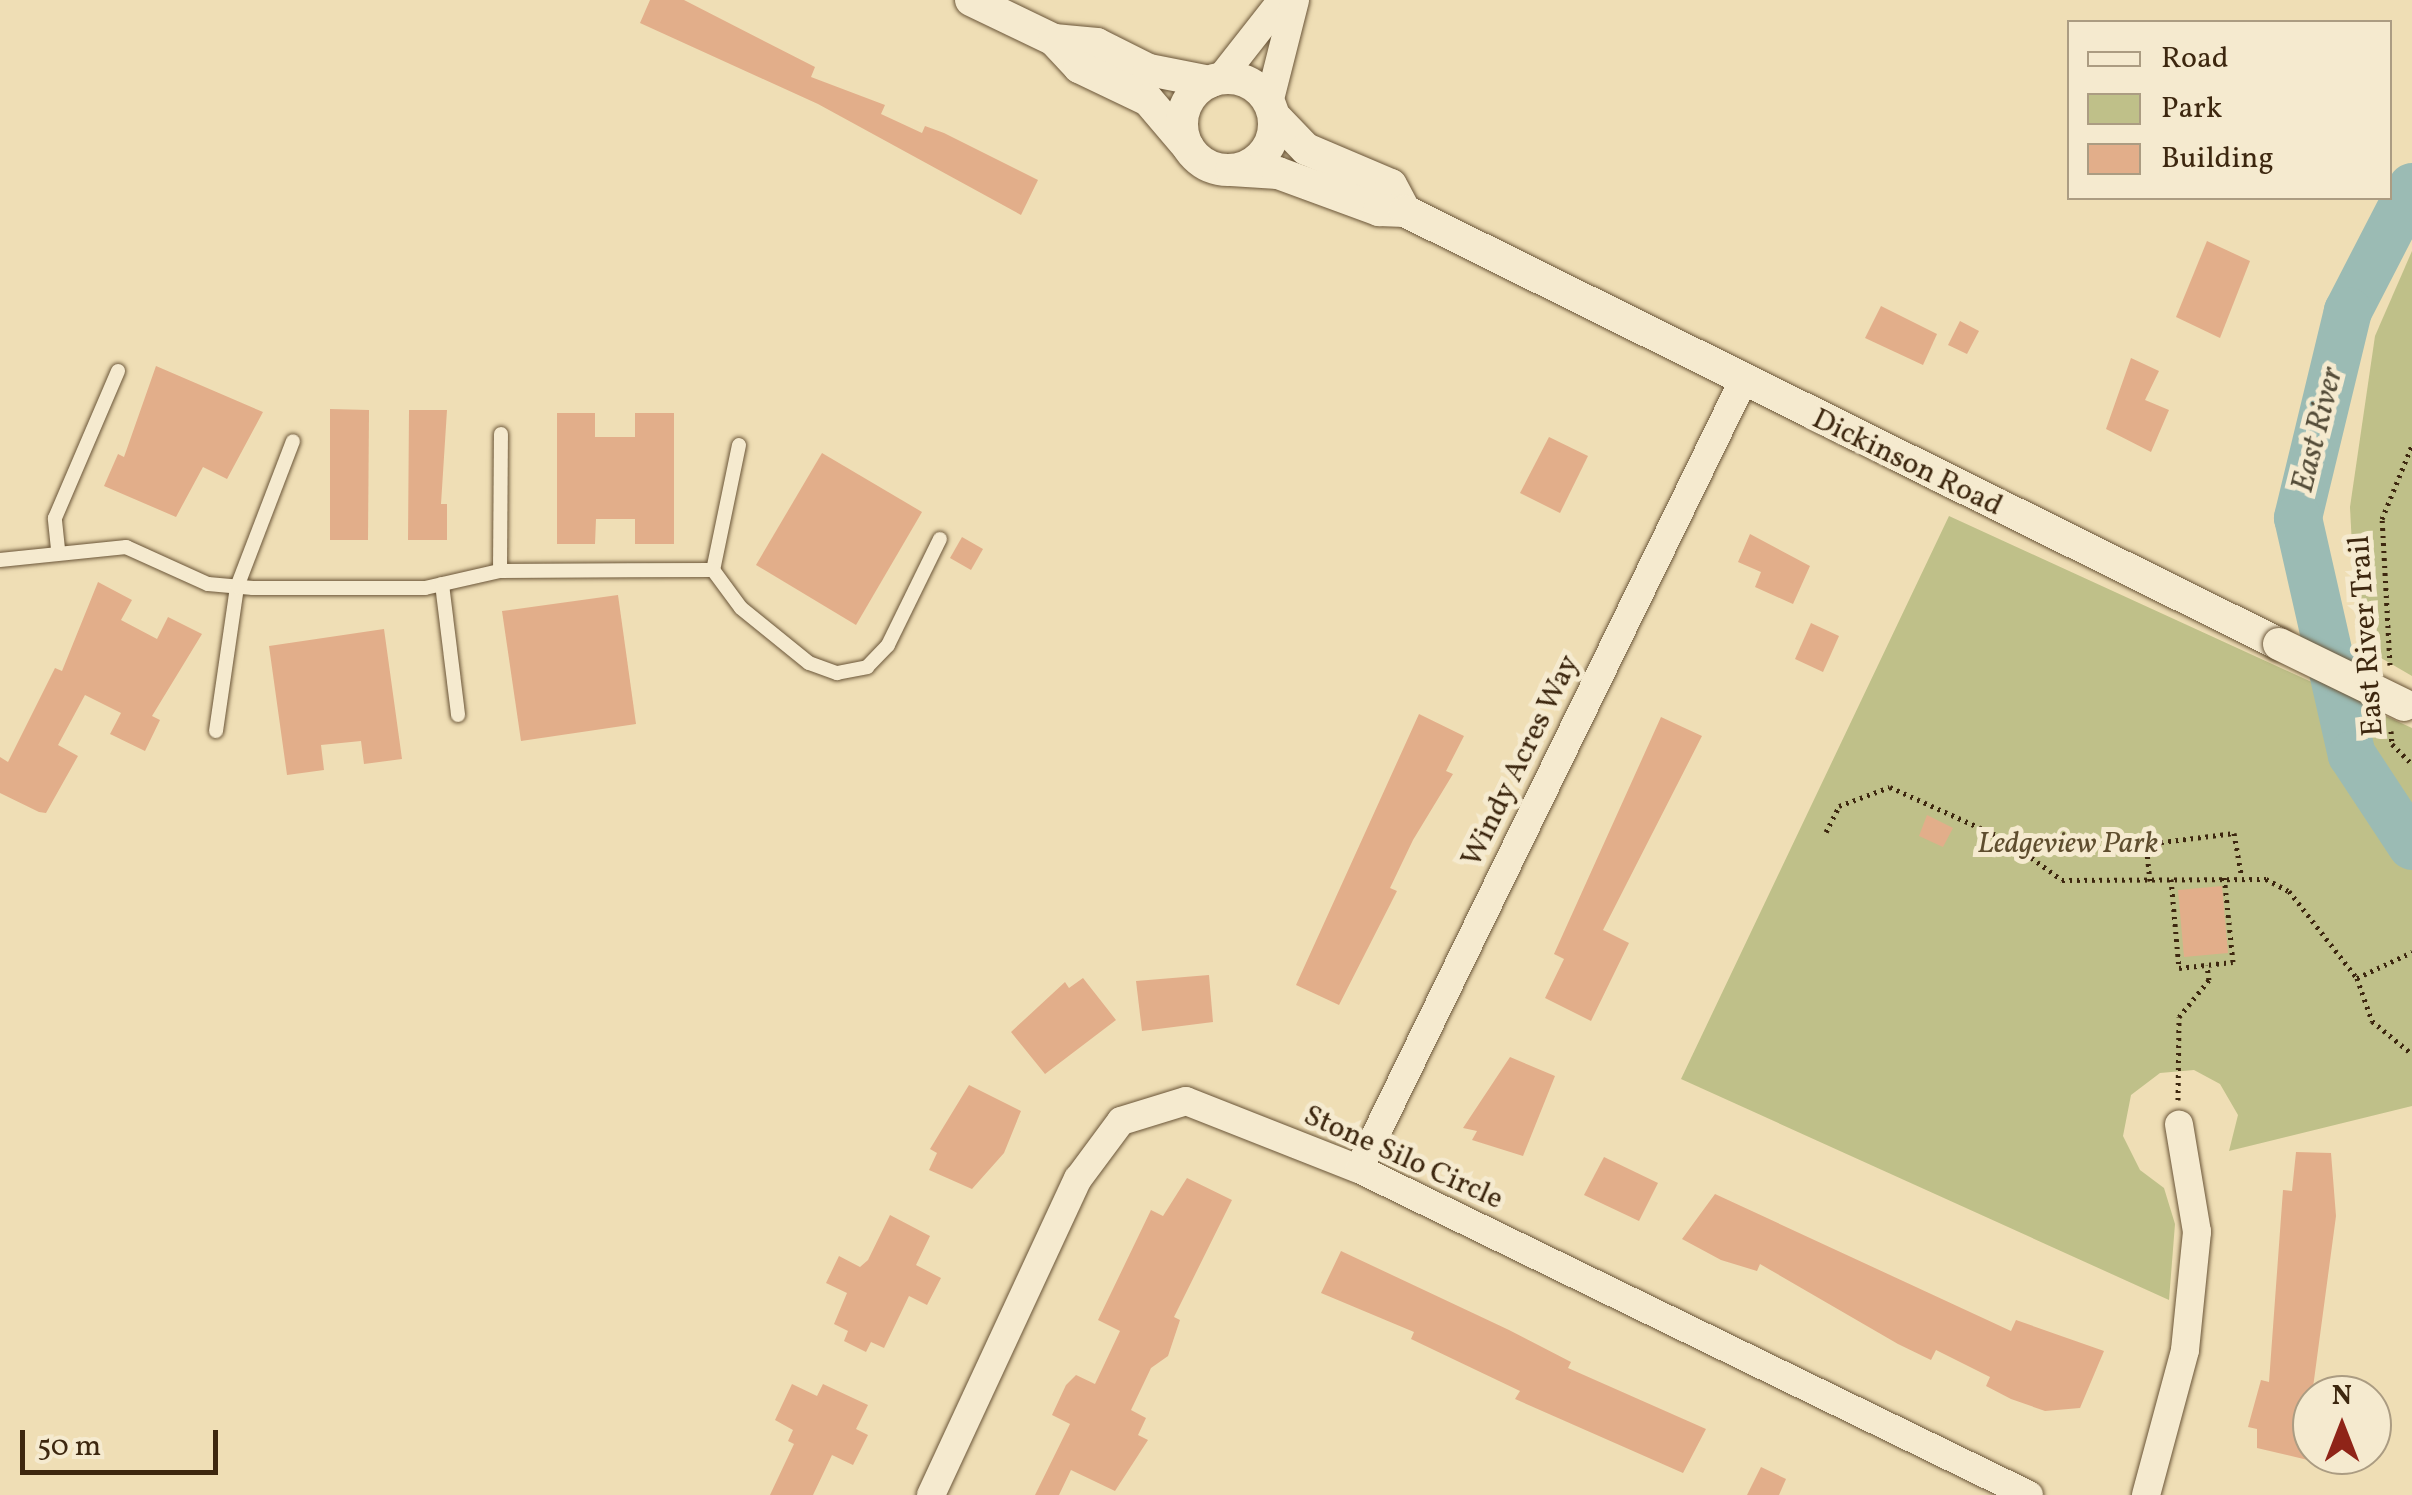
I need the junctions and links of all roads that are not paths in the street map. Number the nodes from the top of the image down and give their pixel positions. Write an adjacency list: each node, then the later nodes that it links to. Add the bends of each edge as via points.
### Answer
1 (971, 0): 4 (street)
2 (1282, 0): 5 (street)
3 (1295, 0): 6 (street)
4 (1054, 40): 5 (street, via 1097,44 1149,70); 7 (street, via 1078,67 1148,100)
5 (1215, 80): 6 (street, via 1248,83); 7 (street, via 1184,112)
6 (1271, 110): 8 (street, via 1259,158); 9 (street, Dickinson Road, via 1306,149 1391,185)
7 (1190, 150): 8 (street)
8 (1231, 170): 9 (street, Dickinson Road, via 1278,173 1378,210)
9 (1405, 211): 11 (street, Dickinson Road)
10 (118, 371): 16 (lane, via 55,518)
11 (1742, 382): 23 (street, Dickinson Road, bridge, via 2278,644); 26 (street, Windy Acres Way)
12 (502, 434): 19 (lane)
13 (293, 441): 21 (lane)
14 (739, 445): 18 (lane)
15 (940, 539): 18 (lane, via 888,645 866,668 836,673 771,636)
16 (58, 549): 17 (lane); 21 (lane, via 126,546 208,584)
17 (0, 560)
18 (713, 570): 19 (lane)
19 (500, 571): 20 (lane)
20 (442, 584): 21 (lane); 22 (lane)
21 (237, 587): 24 (lane)
22 (458, 714)
23 (2402, 714)
24 (216, 731)
25 (2179, 1125): 29 (street, via 2197,1232 2185,1350)
26 (1359, 1169): 27 (street, Stone Silo Circle, via 1186,1101 1122,1122 1078,1179); 28 (street, Stone Silo Circle)
27 (930, 1495)
28 (2029, 1495)
29 (2146, 1495)

